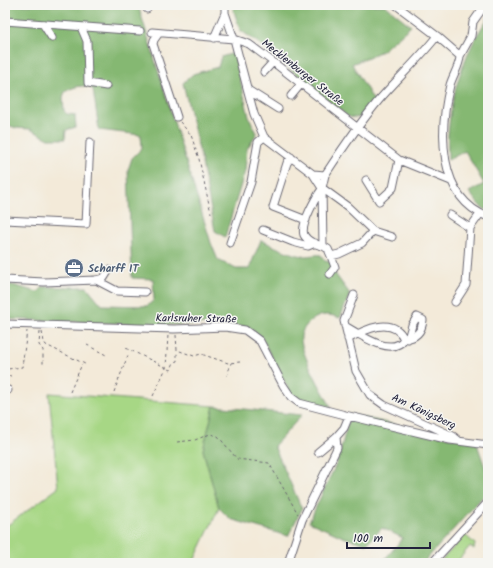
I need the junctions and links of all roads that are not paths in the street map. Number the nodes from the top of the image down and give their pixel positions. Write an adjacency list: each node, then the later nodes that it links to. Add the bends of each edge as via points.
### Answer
1 (225, 5): 4 (street)
2 (396, 5): 9 (street)
3 (485, 5): 13 (street, via 473,22 470,36)
4 (225, 13): 11 (street); 12 (street)
5 (5, 21): 6 (street)
6 (43, 24): 7 (street); 10 (street)
7 (81, 27): 8 (street); 17 (street, via 87,41 88,83)
8 (140, 31)
9 (437, 36): 13 (street); 22 (street)
10 (52, 38)
11 (214, 38): 12 (street, Mecklenburger Straße); 21 (street, Mecklenburger Straße, via 155,33 153,44)
12 (234, 39): 14 (street, Mecklenburger Straße, via 249,44); 18 (street)
13 (460, 56): 30 (street, via 450,84 444,116 444,150)
14 (273, 62): 15 (street); 16 (street, Mecklenburger Straße)
15 (264, 72)
16 (301, 84): 19 (street); 22 (street, Mecklenburger Straße)
17 (106, 86)
18 (248, 90): 20 (street); 23 (street, via 254,114)
19 (291, 96)
20 (278, 109)
21 (177, 117)
22 (357, 127): 26 (street, Mecklenburger Straße); 28 (street)
23 (264, 137): 25 (street); 41 (street, via 258,142 251,182)
24 (90, 142): 35 (street, via 86,224)
25 (291, 158): 27 (street); 36 (street, via 287,163 273,207)
26 (399, 160): 29 (street, via 393,188 379,201); 30 (street, Mecklenburger Straße)
27 (313, 174): 28 (street); 31 (street)
28 (325, 175): 31 (street)
29 (366, 180)
30 (451, 181): 32 (street, via 459,196)
31 (322, 188): 36 (street); 39 (street, via 348,207); 43 (street)
32 (480, 214): 34 (street); 37 (street)
33 (450, 215): 37 (street)
34 (488, 217)
35 (5, 220)
36 (306, 220): 42 (street, via 304,235)
37 (470, 228): 51 (street, via 466,285)
38 (263, 230): 42 (street, via 308,246)
39 (373, 231): 40 (street); 44 (street, via 362,243)
40 (392, 237)
41 (230, 243)
42 (315, 243): 43 (street)
43 (323, 246): 44 (street, via 328,249)
44 (331, 256): 46 (street, via 334,267)
45 (109, 270): 48 (street, via 104,278)
46 (330, 274)
47 (5, 280): 48 (street)
48 (96, 280): 49 (street, via 117,291)
49 (145, 292)
50 (354, 295): 53 (street, Am Königsberg, via 344,320)
51 (455, 302)
52 (5, 324): 56 (street, Karlsruher Straße, via 174,329 225,327 245,330 260,341 291,397 300,403)
53 (345, 326): 54 (street); 55 (street, Am Königsberg)
54 (358, 333): 54 (street, via 383,325 401,332 406,339 393,347); 55 (street)
55 (348, 339): 58 (street, Am Königsberg, via 356,371 370,395 384,405)
56 (349, 416): 57 (street, via 344,428); 58 (street, Karlsruher Straße)
57 (336, 437): 60 (street); 62 (street, via 337,448 302,514)
58 (459, 441): 59 (street, Karlsruher Straße)
59 (488, 445)
60 (318, 452)
61 (488, 502): 63 (street)
62 (288, 563)
63 (432, 563)

